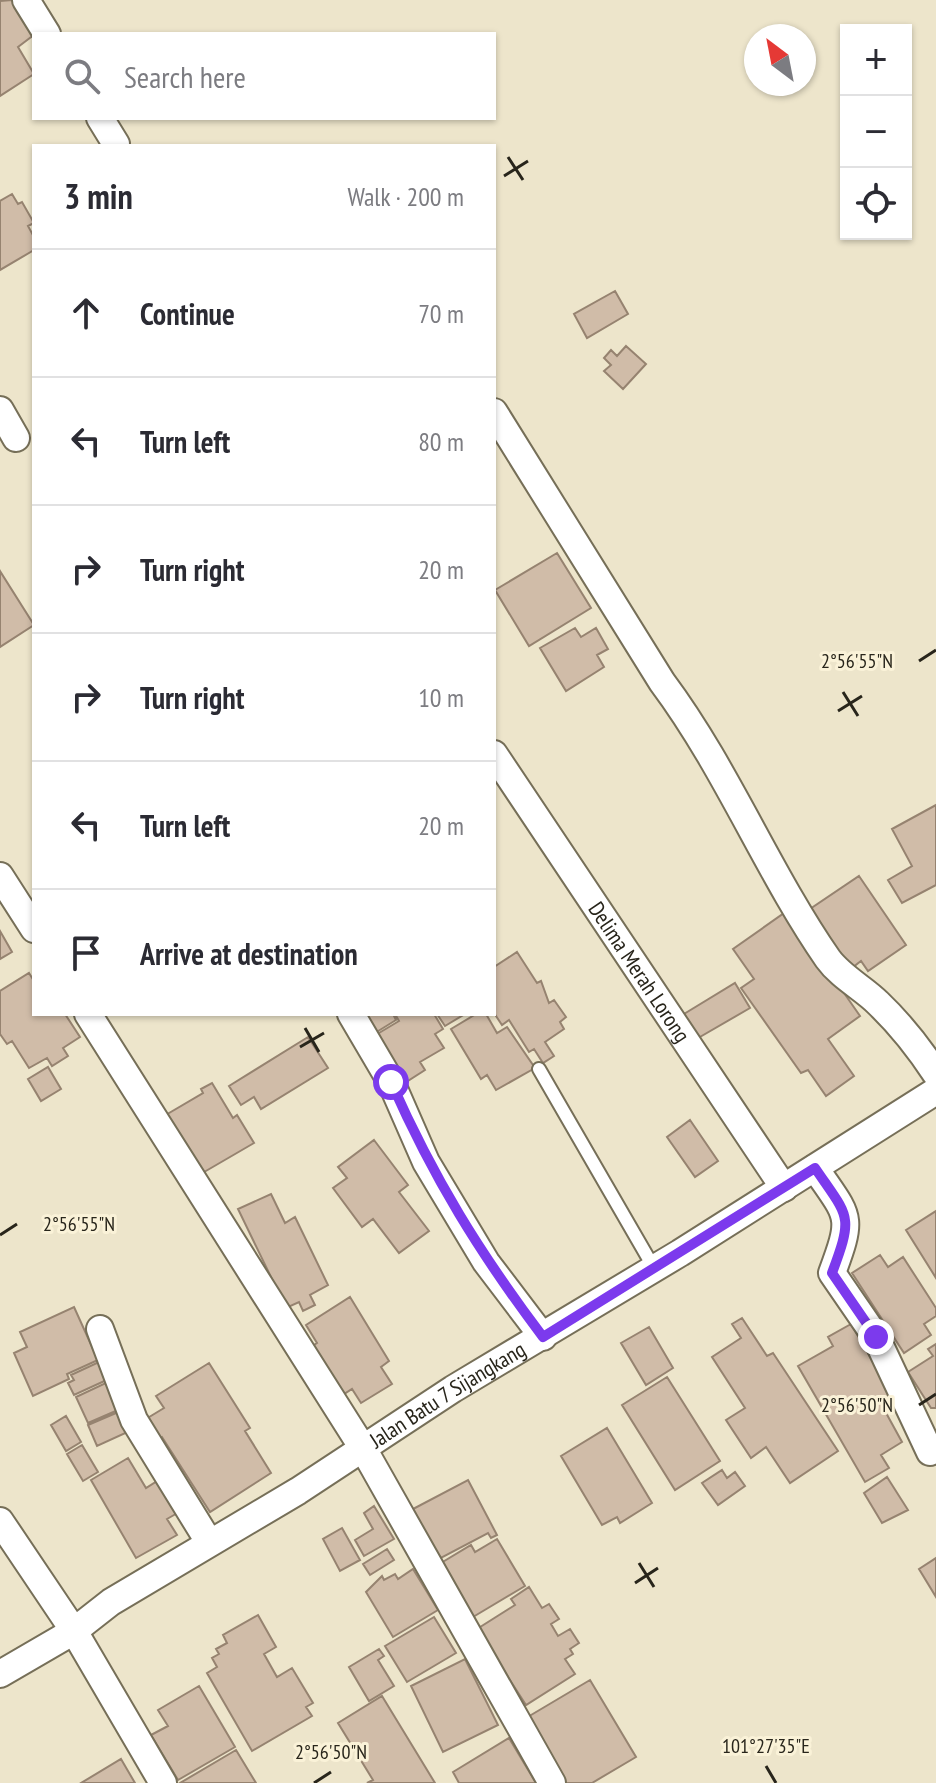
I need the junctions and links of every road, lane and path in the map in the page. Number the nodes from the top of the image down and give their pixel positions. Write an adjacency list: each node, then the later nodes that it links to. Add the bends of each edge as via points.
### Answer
1 (26, 0): 2 (street)
2 (46, 32)
3 (101, 120): 4 (street)
4 (116, 144)
5 (0, 410): 7 (street)
6 (496, 415): 14 (street, via 689,719 794,908 831,963 878,1003)
7 (16, 438)
8 (496, 757): 17 (street, Delima Merah Lorong)
9 (0, 876): 10 (street)
10 (32, 926)
11 (89, 1016): 21 (street)
12 (352, 1016): 20 (street, via 391,1082 426,1162 486,1262)
13 (539, 1069): 18 (lane)
14 (936, 1074)
15 (936, 1091): 16 (street, Jalan Batu 7 Sijangkang)
16 (815, 1168): 17 (street, Jalan Batu 7 Sijangkang); 22 (street, via 848,1223 832,1273 876,1337)
17 (784, 1188): 18 (street, Jalan Batu 7 Sijangkang)
18 (654, 1268): 20 (street, Jalan Batu 7 Sijangkang)
19 (100, 1329): 24 (street, via 134,1420)
20 (543, 1337): 21 (street, Jalan Batu 7 Sijangkang, via 453,1389)
21 (364, 1450): 24 (street, Jalan Batu 7 Sijangkang); 28 (street)
22 (930, 1452)
23 (0, 1521): 25 (street)
24 (209, 1542): 25 (street, Jalan Batu 7 Sijangkang)
25 (74, 1631): 26 (street, Jalan Batu 7 Sijangkang); 27 (street)
26 (0, 1674)
27 (163, 1783)
28 (552, 1783)

